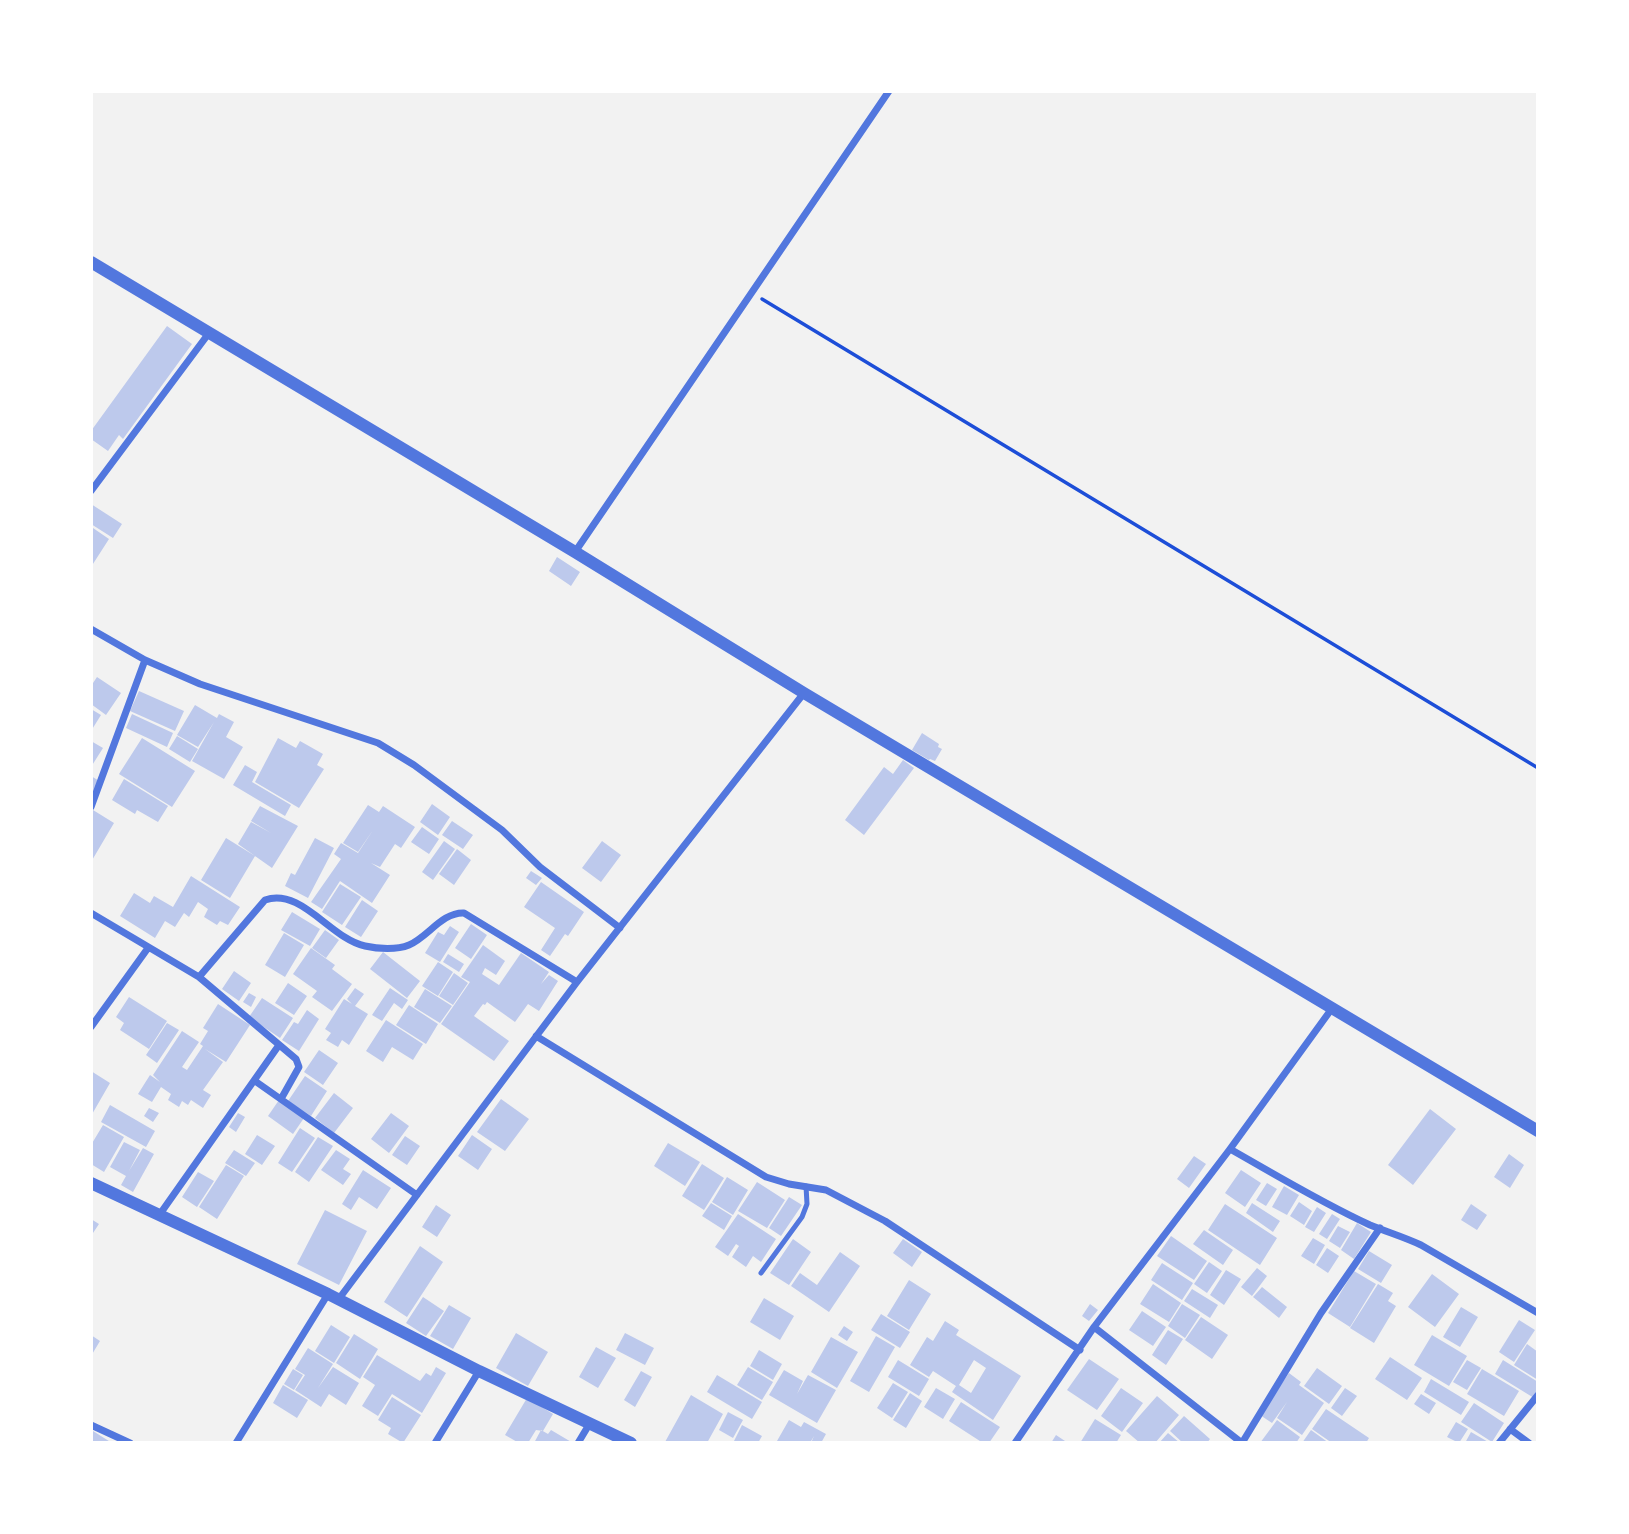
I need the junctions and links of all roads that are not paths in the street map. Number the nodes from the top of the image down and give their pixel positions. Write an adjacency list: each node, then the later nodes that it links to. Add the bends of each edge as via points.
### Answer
1 (889, 91): 5 (street)
2 (91, 262): 3 (street)
3 (209, 333): 4 (street); 5 (street)
4 (91, 491)
5 (575, 552): 8 (street)
6 (91, 629): 7 (street)
7 (145, 660): 9 (street); 11 (street, via 200,684 378,743 502,830 540,867)
8 (804, 693): 11 (street); 15 (street)
9 (91, 807)
10 (91, 913): 12 (street)
11 (620, 928): 14 (street)
12 (148, 948): 13 (street); 16 (street)
13 (199, 977): 14 (street, via 265,900 276,896 293,901 365,946 407,946 448,917 464,913); 18 (street)
14 (577, 982): 17 (street)
15 (1333, 1007): 21 (street); 22 (street)
16 (91, 1027)
17 (536, 1036): 24 (street, via 766,1177); 25 (street)
18 (279, 1045): 19 (street); 20 (street, via 299,1067)
19 (255, 1081): 20 (street); 26 (street)
20 (281, 1099): 25 (street)
21 (1538, 1131)
22 (1230, 1149): 27 (street); 31 (street)
23 (91, 1183): 26 (street)
24 (806, 1185): 28 (lane, via 802,1217); 32 (street, via 885,1221)
25 (416, 1195): 29 (street)
26 (160, 1214): 29 (street)
27 (1380, 1228): 30 (street, via 1421,1245); 44 (street, via 1321,1313)
28 (761, 1273)
29 (333, 1297): 33 (street); 39 (street)
30 (1538, 1312)
31 (1094, 1327): 32 (street); 44 (street)
32 (1080, 1350): 43 (street)
33 (479, 1371): 35 (street); 40 (street)
34 (1538, 1395): 37 (street)
35 (590, 1423): 41 (street); 42 (street)
36 (91, 1425): 38 (street)
37 (1510, 1429): 45 (street); 46 (street)
38 (130, 1443)
39 (236, 1443)
40 (436, 1443)
41 (578, 1443)
42 (631, 1443)
43 (1015, 1443)
44 (1242, 1443)
45 (1499, 1443)
46 (1529, 1443)

